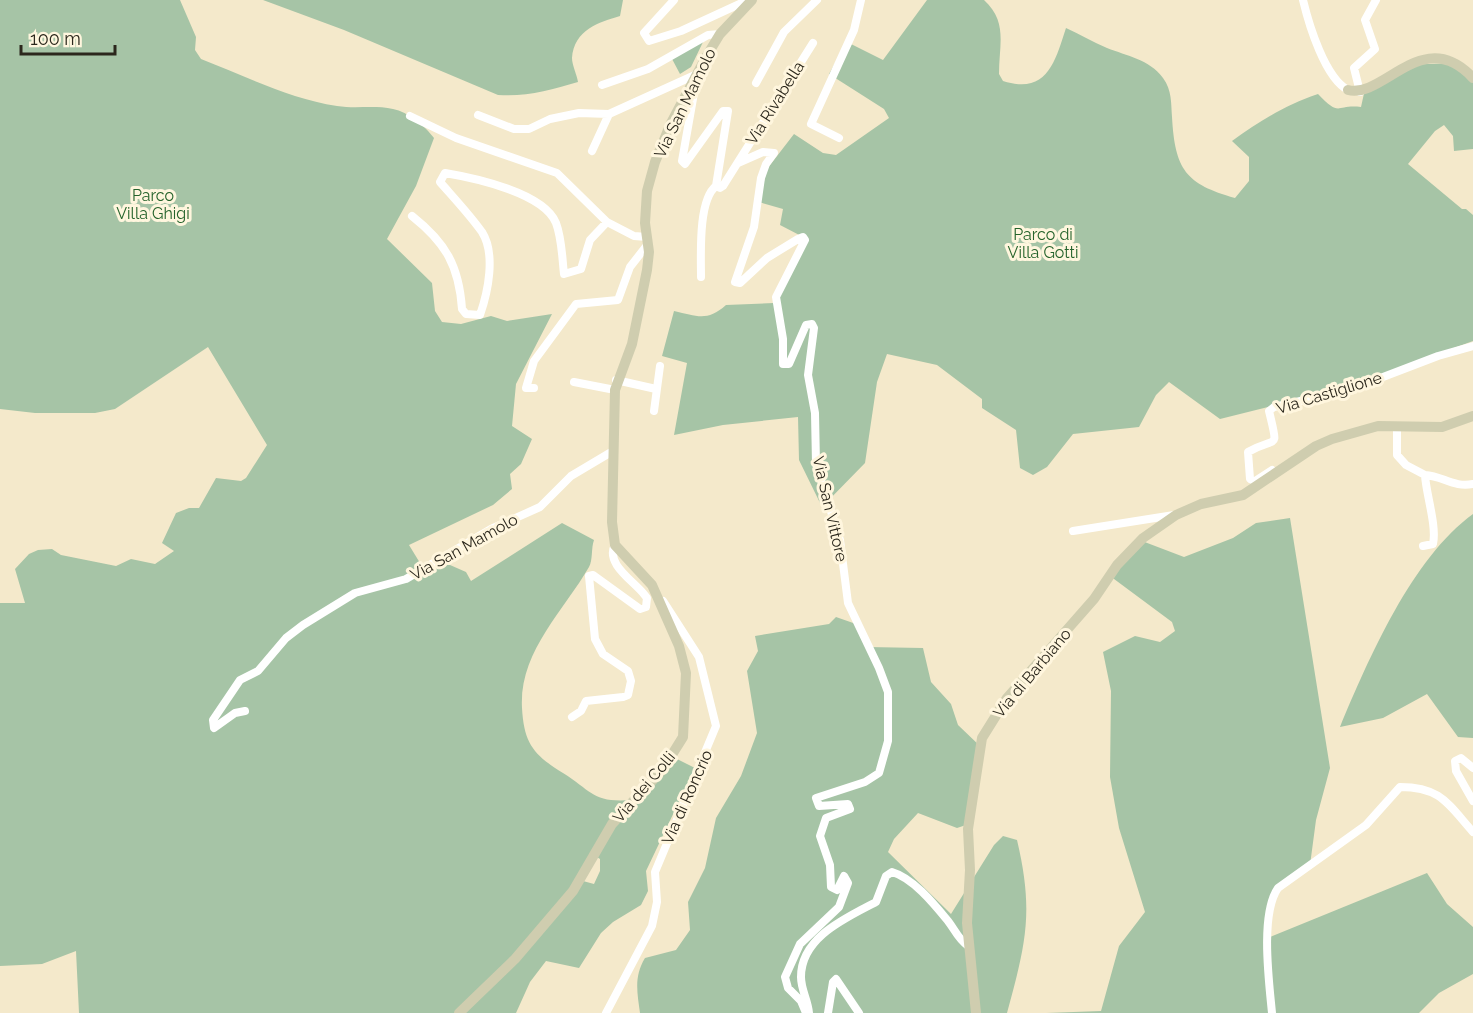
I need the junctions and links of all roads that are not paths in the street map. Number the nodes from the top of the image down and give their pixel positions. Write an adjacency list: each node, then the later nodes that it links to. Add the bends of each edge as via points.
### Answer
1 (674, 0): 2 (street, via 644,33 649,41)
2 (750, 0): 7 (main road, Via San Mamolo)
3 (817, 0): 11 (street, Via Rivabella, via 784,32)
4 (861, 0): 18 (street, via 854,30 812,122 817,129)
5 (1303, 0): 13 (street, via 1328,67)
6 (1376, 0): 14 (street, via 1365,20 1375,49 1354,68)
7 (720, 34): 9 (main road, Via San Mamolo); 12 (street, Via San Mamolo, via 708,36 648,69)
8 (813, 43): 20 (street, Via Rivabella)
9 (696, 73): 15 (street); 21 (street, via 682,161 685,164 693,156 723,111 728,111); 24 (main road, Via San Mamolo, via 655,162 647,191)
10 (1473, 78): 14 (main road, via 1459,66 1430,59 1409,64)
11 (756, 83)
12 (602, 85)
13 (1344, 91): 14 (main road)
14 (1360, 92)
15 (609, 114): 16 (street, via 579,113 550,119 529,129 514,129); 19 (street)
16 (478, 115)
17 (410, 116): 23 (street, via 456,138 557,173)
18 (839, 138)
19 (592, 152)
20 (738, 163): 21 (street, via 723,186); 52 (street, Via San Vittore, via 763,152 774,153 761,178 754,227 735,282 740,284 767,258 798,239 805,240 776,297 783,339 781,361 789,364 800,335 806,325 812,324 808,375 815,413 816,464 840,540 848,603 888,692 888,741 879,773 865,782 816,798 819,806 848,804 850,809 825,818 820,836 830,865 831,887 837,890 844,876 848,883 839,907 800,944 785,977 788,988)
21 (716, 186): 25 (street, via 703,215)
22 (412, 216): 23 (street, via 439,242 460,280 462,309 474,316 480,315 490,284 487,253 483,234 440,182 445,173 529,197 541,205 556,222 564,274 581,269 590,240)
23 (607, 222): 24 (street)
24 (647, 241): 29 (main road, Via San Mamolo, via 647,270 637,322); 30 (street, via 630,267 618,300 576,304 534,361 526,388)
25 (700, 277)
26 (1473, 346): 36 (street, Via Castiglione, via 1349,390 1269,411 1276,435 1271,444 1248,452 1250,479 1255,481 1275,468)
27 (660, 366): 31 (street)
28 (574, 382): 29 (street)
29 (616, 385): 31 (street); 35 (main road, Via San Mamolo)
30 (534, 388)
31 (656, 389): 32 (street)
32 (654, 411)
33 (1473, 416): 34 (main road, Via di Barbiano, via 1436,428)
34 (1397, 426): 36 (main road, Via di Barbiano, via 1378,426 1343,435 1316,446); 37 (street, via 1397,455)
35 (613, 451): 41 (main road, Via San Mamolo); 44 (street, Via San Mamolo, via 571,476 540,507 491,529 406,579 354,593 303,625 258,670 240,680 213,720 213,728 234,713)
36 (1282, 470): 39 (main road, Via di Barbiano, via 1243,495 1201,504)
37 (1425, 475): 38 (street, via 1437,475 1454,485); 42 (street, via 1435,532 1433,544)
38 (1473, 484)
39 (1176, 515): 40 (street, Via di Barbiano); 49 (main road, Via di Barbiano, via 1143,538 1117,565 1094,599 1007,698 982,738 969,818)
40 (1073, 531)
41 (615, 545): 43 (main road); 45 (street, Via San Mamolo, via 614,562 647,598 646,607 640,609 593,575 589,576 595,639 603,654 627,671 630,690 623,697 586,701)
42 (1423, 546)
43 (652, 585): 50 (main road, Via dei Colli, via 680,646 686,673 682,737 663,770 612,824 573,891 515,959); 51 (street, Via di Roncrio, via 699,657 716,726 655,872 657,902 652,926)
44 (245, 711)
45 (572, 717)
46 (1473, 768): 47 (street, via 1461,758 1455,761 1456,771)
47 (1473, 801)
48 (1473, 832): 56 (street, via 1441,796 1431,790 1400,787 1366,825 1278,888 1270,910)
49 (968, 946): 52 (street, Via San Vittore, via 926,897 892,872 886,876 876,902 814,942 801,975); 55 (main road, Via di Barbiano)
50 (459, 1013)
51 (606, 1013)
52 (807, 1013)
53 (828, 1013): 54 (street, via 836,979)
54 (859, 1013)
55 (976, 1013)
56 (1272, 1013)

